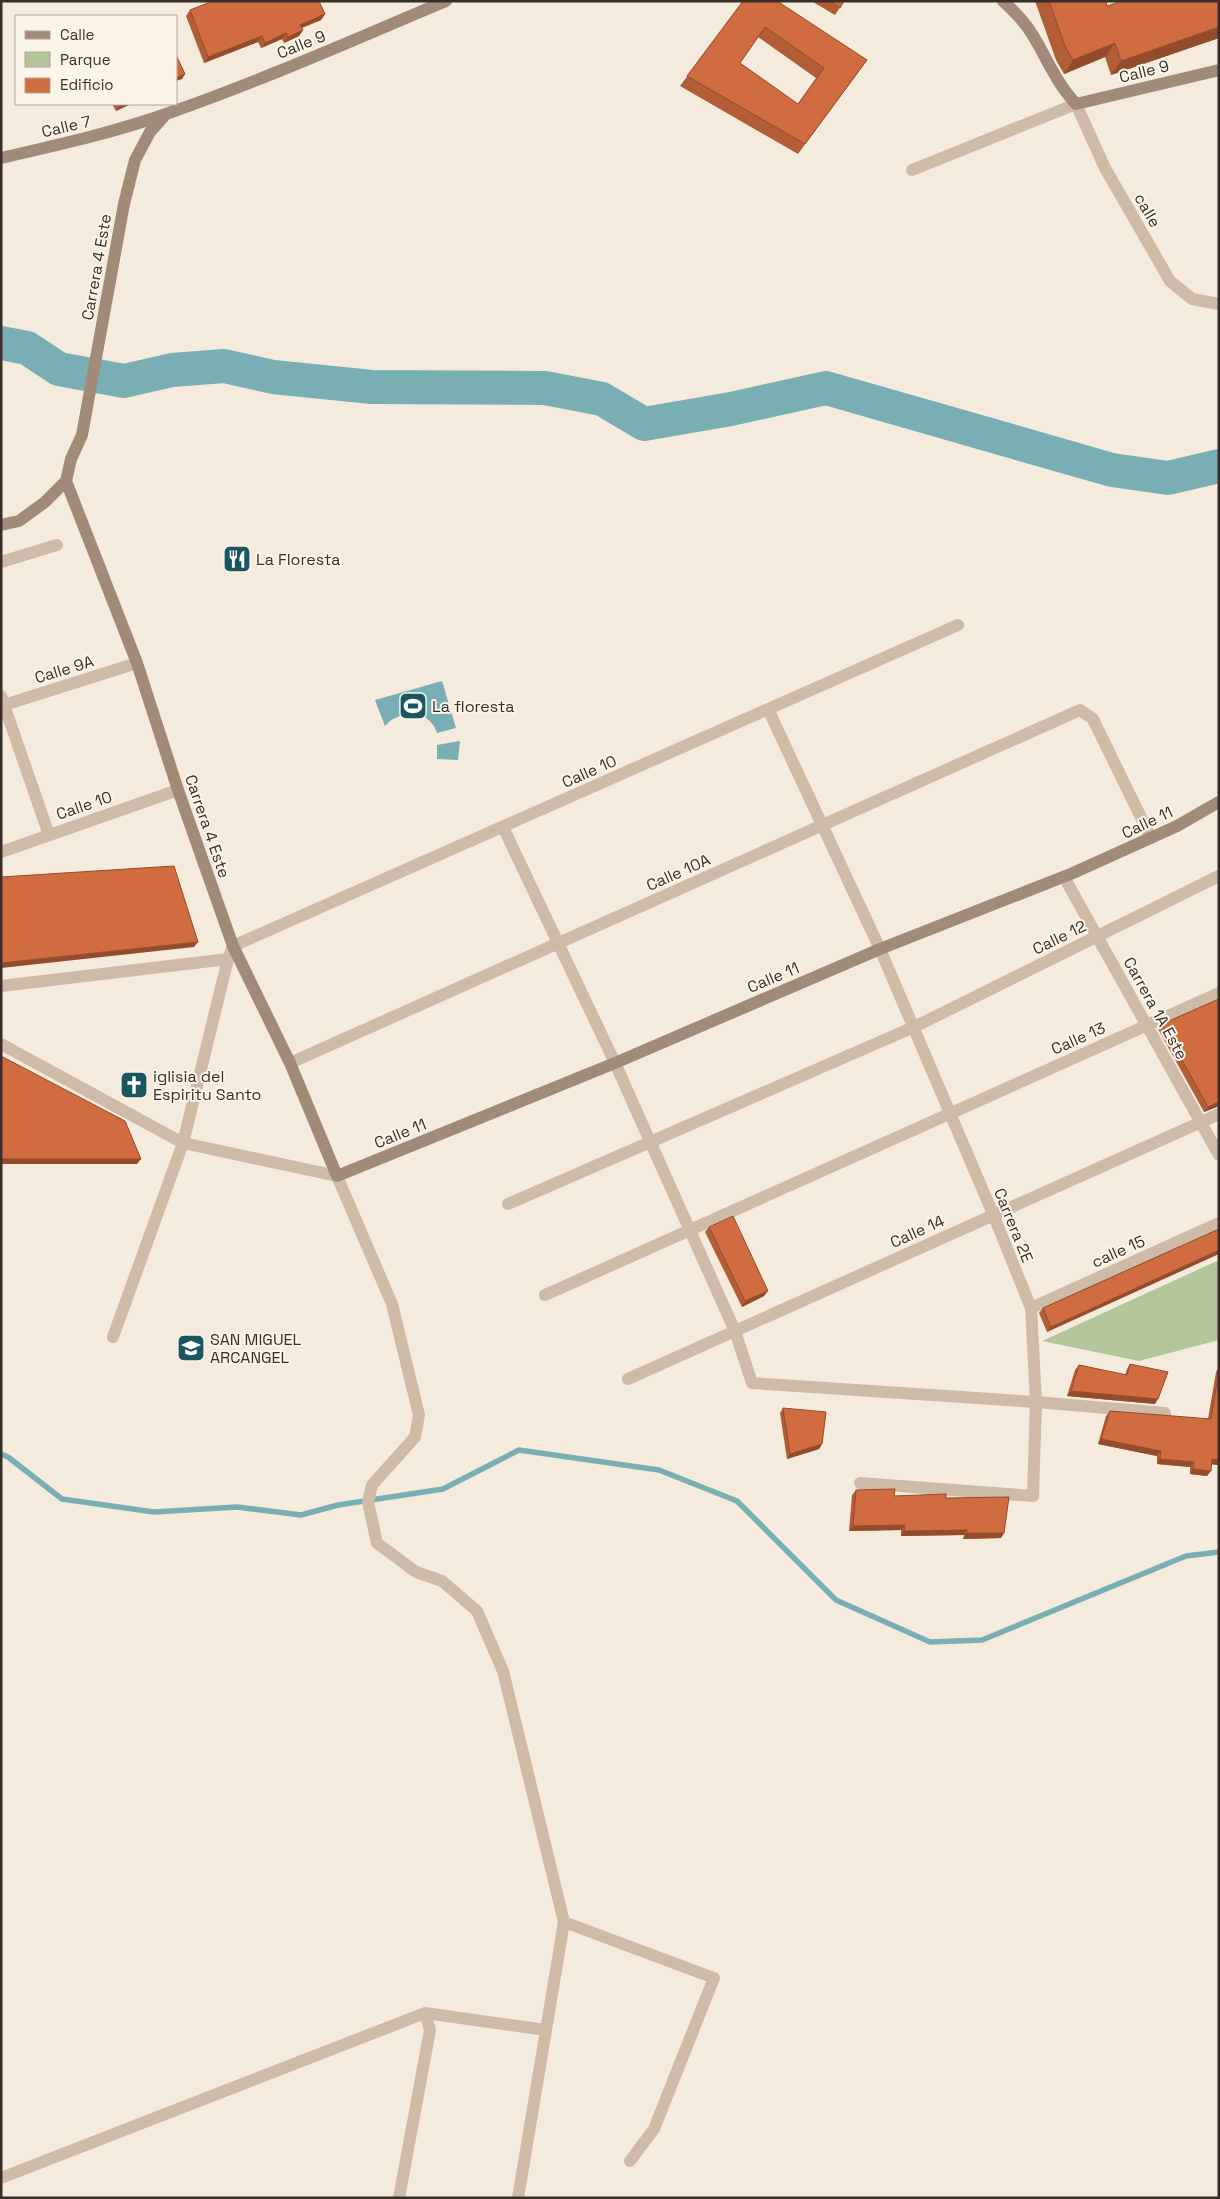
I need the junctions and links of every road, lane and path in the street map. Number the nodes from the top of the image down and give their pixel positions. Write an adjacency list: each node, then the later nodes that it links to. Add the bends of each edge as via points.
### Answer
1 (446, 1): 5 (street, Calle 9, via 301,63)
2 (1004, 1): 4 (street, via 1032,33 1057,82)
3 (1219, 70): 4 (street, Calle 9)
4 (1076, 104): 7 (street); 8 (street, calle, via 1105,168 1170,281 1192,299)
5 (166, 114): 6 (street, Calle 7, via 91,137); 9 (street, Carrera 4 Este, via 150,132 136,160 124,204 82,435 71,459)
6 (1, 158)
7 (912, 170)
8 (1219, 304)
9 (66, 481): 10 (street, via 19,521); 14 (street, Carrera 4 Este)
10 (1, 524)
11 (57, 545): 12 (street)
12 (1, 562)
13 (958, 625): 16 (street, Calle 10)
14 (137, 663): 15 (street, Calle 9A); 17 (street, Carrera 4 Este)
15 (2, 702): 21 (street)
16 (768, 709): 19 (street, Carrera 2E); 20 (street, Calle 10)
17 (178, 790): 21 (street, Calle 10); 28 (street, Carrera 4 Este)
18 (1219, 802): 22 (street, Calle 11)
19 (822, 825): 22 (street, Calle 10A, via 1080,710 1093,718); 27 (street, Calle 10A); 29 (street, Carrera 2E)
20 (503, 827): 27 (street); 28 (street, Calle 10)
21 (49, 835): 23 (street, Calle 10)
22 (1151, 838): 25 (street, Calle 11)
23 (1, 852)
24 (1219, 876): 26 (street, Calle 12)
25 (1064, 877): 26 (street, Carrera 1A Este); 29 (street, Calle 11)
26 (1097, 936): 33 (street, Carrera 1A Este); 34 (street, Calle 12)
27 (558, 943): 36 (street); 37 (street, Calle 10A)
28 (233, 946): 30 (street); 37 (street, Carrera 4 Este)
29 (880, 949): 34 (street, Carrera 2E); 36 (street, Calle 11)
30 (228, 959): 31 (street); 42 (street)
31 (1, 986)
32 (1219, 993): 33 (street, Calle 13)
33 (1147, 1025): 38 (street, Calle 13); 40 (street, Carrera 1A Este)
34 (914, 1027): 38 (street, Carrera 2E); 41 (street, Calle 12)
35 (1, 1044): 42 (street)
36 (614, 1063): 41 (street); 44 (street, Calle 11)
37 (290, 1064): 44 (street, Carrera 4 Este)
38 (950, 1114): 46 (street, Carrera 2E); 48 (street, Calle 13)
39 (1219, 1114): 40 (street, Calle 14)
40 (1201, 1122): 43 (street, Carrera 1A Este); 46 (street, Calle 14)
41 (650, 1142): 45 (street, Calle 12); 48 (street)
42 (183, 1143): 44 (street); 52 (street)
43 (1219, 1155)
44 (337, 1176): 57 (street, via 392,1304 419,1415 415,1437 372,1485 368,1502 377,1543 416,1572 442,1581 477,1611 504,1671)
45 (508, 1204)
46 (993, 1214): 50 (street, Carrera 2E); 51 (street, Calle 14)
47 (1219, 1223): 50 (street, calle 15)
48 (690, 1230): 49 (street, Calle 13); 51 (street)
49 (545, 1295)
50 (1031, 1308): 54 (street, Carrera 2E)
51 (735, 1331): 53 (street, Calle 14); 54 (street, via 752,1383)
52 (112, 1337)
53 (628, 1379)
54 (1036, 1402): 55 (street); 56 (street, Carrera 2E, via 1033,1496)
55 (1165, 1414)
56 (860, 1483)
57 (564, 1922): 59 (street); 60 (street, via 714,1978 654,2129)
58 (425, 2013): 59 (street); 61 (street); 62 (street, via 430,2030)
59 (546, 2030): 63 (street)
60 (630, 2161)
61 (1, 2178)
62 (399, 2198)
63 (518, 2198)

